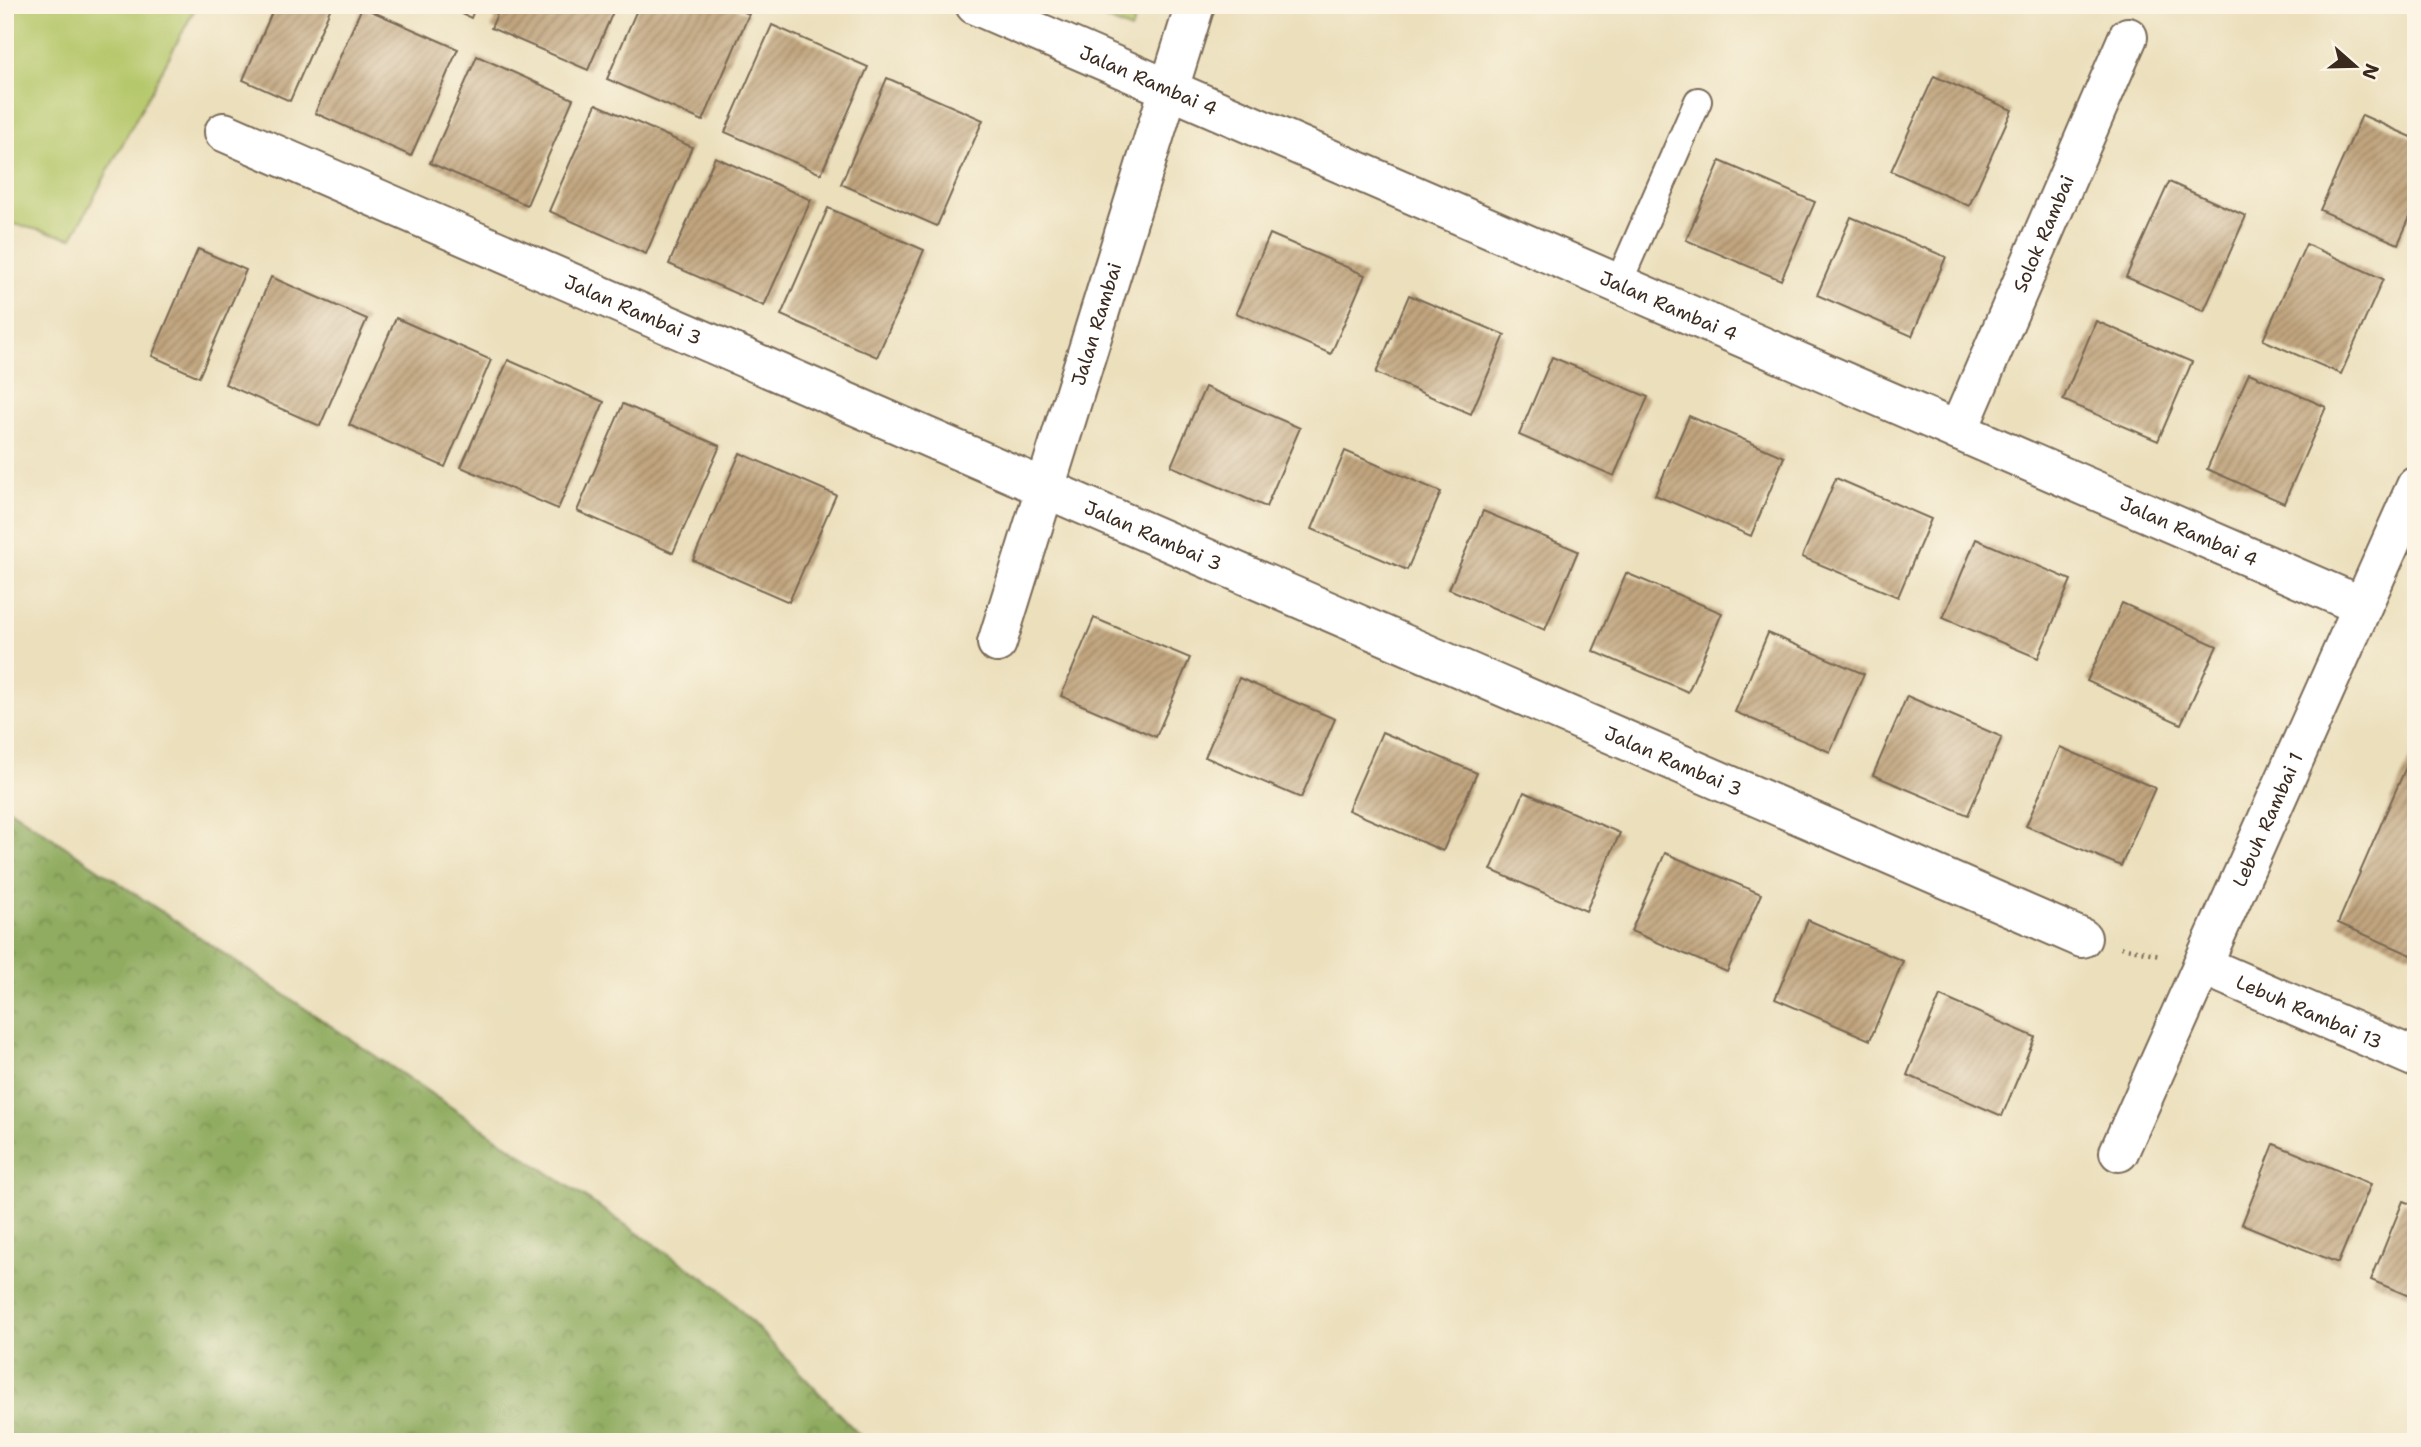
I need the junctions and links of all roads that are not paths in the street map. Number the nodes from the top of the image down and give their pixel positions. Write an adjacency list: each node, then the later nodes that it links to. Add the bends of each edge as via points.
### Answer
1 (975, 5): 4 (street, Jalan Rambai 4)
2 (1195, 5): 4 (street, Jalan Rambai)
3 (2128, 37): 8 (street, Solok Rambai)
4 (1168, 89): 7 (street, Jalan Rambai 4); 10 (street, Jalan Rambai)
5 (1698, 101): 7 (lane)
6 (224, 132): 10 (street, Jalan Rambai 3)
7 (1618, 284): 8 (street, Jalan Rambai 4)
8 (1958, 431): 11 (street, Jalan Rambai 4)
9 (2416, 485): 11 (street, Lebuh Rambai 1)
10 (1046, 488): 12 (street, Jalan Rambai); 13 (street, Jalan Rambai 3)
11 (2362, 606): 14 (street, Lebuh Rambai 1)
12 (996, 643)
13 (2082, 939)
14 (2202, 965): 15 (street, Lebuh Rambai 13); 16 (street, Lebuh Rambai 1)
15 (2414, 1052)
16 (2119, 1152)

